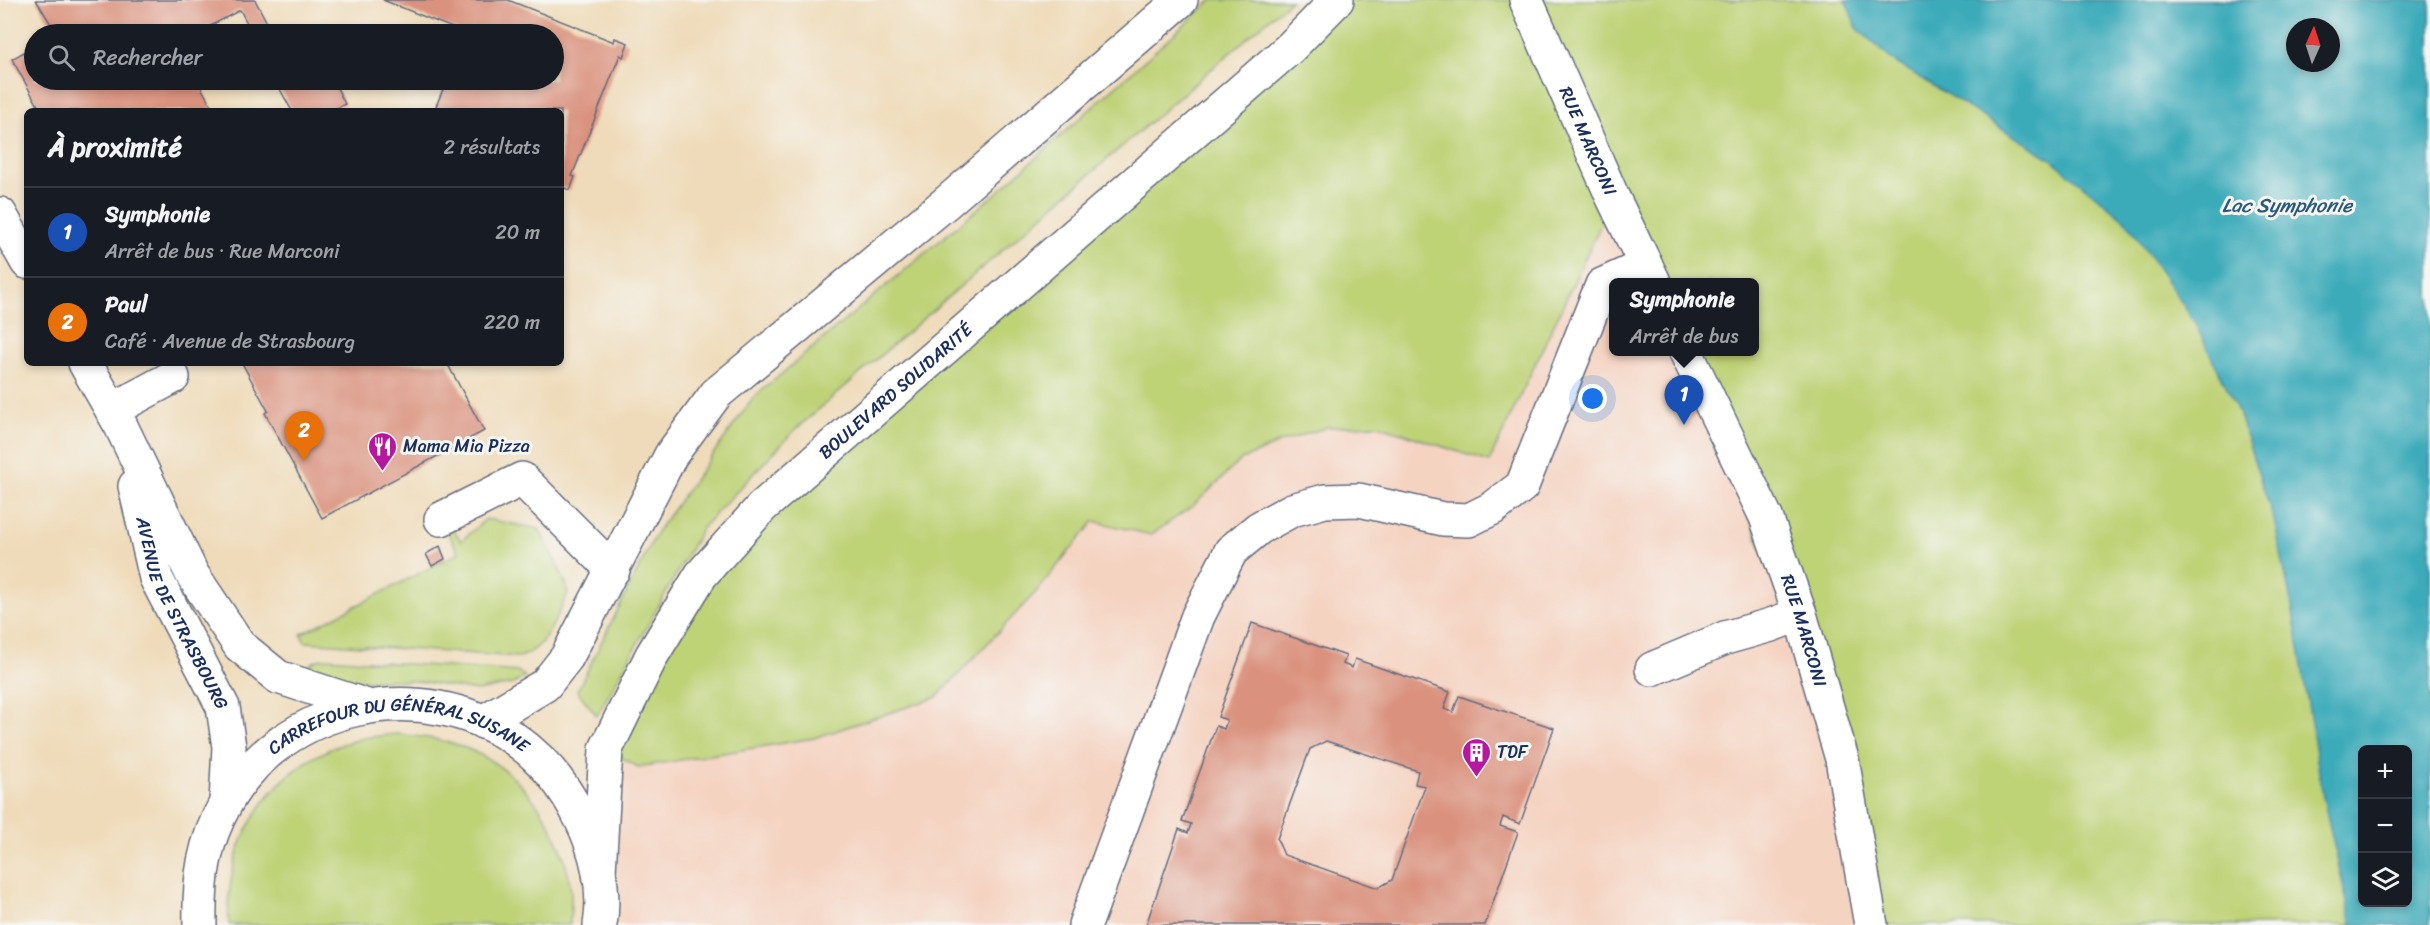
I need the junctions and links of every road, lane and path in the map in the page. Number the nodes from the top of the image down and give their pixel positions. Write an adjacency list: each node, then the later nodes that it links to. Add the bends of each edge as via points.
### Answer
1 (1181, 0): 14 (main road, via 716,394 671,455)
2 (1337, 0): 20 (main road, BOULEVARD SOLIDARITÉ, via 1281,55 762,507 701,575 652,655 606,749)
3 (1526, 0): 6 (main road, RUE MARCONI)
4 (0, 214): 5 (main road)
5 (24, 257)
6 (1650, 274): 7 (main road)
7 (1633, 278)
8 (1609, 283): 25 (main road, via 1602,285 1522,486 1493,508 1469,520 1443,519 1359,500 1325,501 1292,510 1259,528 1231,551 1198,616)
9 (1688, 356): 15 (main road, RUE MARCONI, via 1766,517)
10 (87, 366): 12 (main road, AVENUE DE STRASBOURG)
11 (173, 377): 12 (main road)
12 (116, 418): 17 (main road, AVENUE DE STRASBOURG, via 192,574 240,646 278,677); 19 (main road, AVENUE DE STRASBOURG, via 156,578 223,707 229,747)
13 (441, 519): 14 (main road, via 522,479)
14 (613, 570): 18 (main road, via 567,657 544,685)
15 (1800, 614): 16 (main road, via 1725,638); 26 (main road, RUE MARCONI, via 1842,759)
16 (1652, 669)
17 (367, 706): 18 (main road, CARREFOUR DU GÉNÉRAL SUSANE, via 411,705 452,711); 19 (main road, CARREFOUR DU GÉNÉRAL SUSANE, via 324,717 285,738 252,766)
18 (483, 722): 20 (main road, CARREFOUR DU GÉNÉRAL SUSANE, via 515,739 546,766 571,798 588,834)
19 (226, 802): 21 (main road, CARREFOUR DU GÉNÉRAL SUSANE, via 208,842)
20 (599, 872): 24 (main road, CARREFOUR DU GÉNÉRAL SUSANE)
21 (199, 884): 22 (main road); 23 (main road, CARREFOUR DU GÉNÉRAL SUSANE)
22 (184, 925)
23 (200, 925)
24 (600, 925)
25 (1085, 925)
26 (1871, 925)

